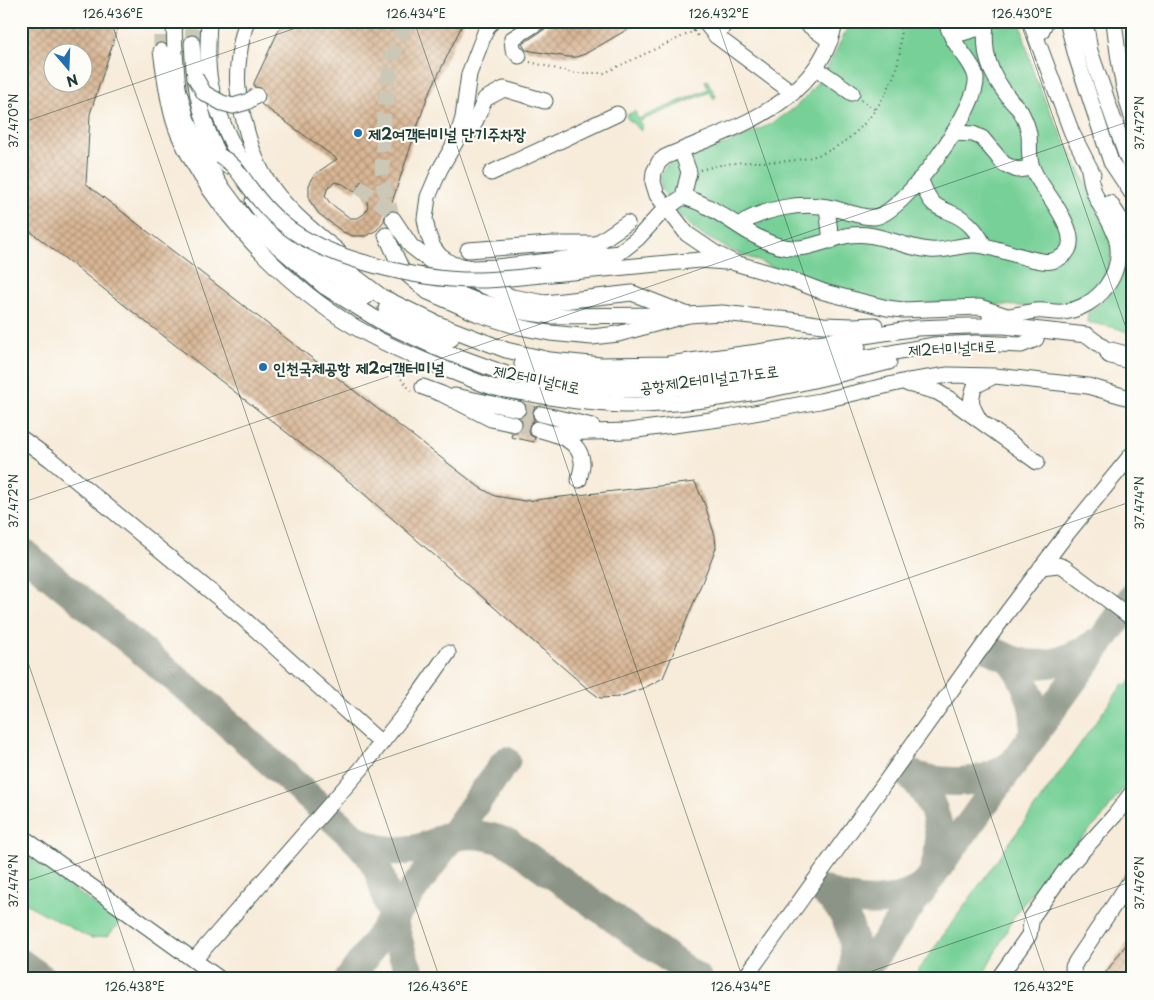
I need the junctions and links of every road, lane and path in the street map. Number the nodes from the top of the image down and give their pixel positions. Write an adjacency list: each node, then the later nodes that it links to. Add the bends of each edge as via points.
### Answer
1 (209, 21): 63 (street, 제2터미널대로, via 207,50 212,89 231,141 256,184 278,210 316,248)
2 (247, 21): 63 (street, via 241,38 238,88 250,146 262,174 278,196 338,251)
3 (493, 21): 50 (street, via 487,27 469,74 456,141 428,197 425,219 428,234 440,256 452,264 473,268 619,253)
4 (540, 21): 26 (street, via 512,39 513,49)
5 (689, 21): 19 (path)
6 (727, 21): 21 (street)
7 (804, 21): 23 (street)
8 (836, 21): 23 (street)
9 (899, 21): 35 (path, via 896,73)
10 (946, 21): 22 (street)
11 (1067, 21): 49 (street, via 1112,162)
12 (1078, 21): 48 (street, via 1083,55 1120,158)
13 (1086, 21): 45 (street, via 1090,51)
14 (1093, 21): 41 (street, via 1097,49)
15 (1114, 21): 37 (street, via 1119,65)
16 (174, 22): 69 (street, 제2터미널대로, via 178,88 187,120 218,182 245,218 325,287 383,323 446,352 509,375 580,389 655,390 737,381 933,345)
17 (986, 24): 22 (street); 28 (street, via 986,57)
18 (1039, 24): 43 (street, via 1050,72)
19 (699, 26): 20 (path); 21 (street); 26 (path, via 604,73 572,73 538,65)
20 (698, 36)
21 (716, 36): 31 (street)
22 (952, 36): 30 (street)
23 (830, 41): 31 (street, via 812,73)
24 (192, 43): 29 (street, 공항제2터미널고가도로)
25 (161, 51): 69 (street, 공항제2터미널고가도로, via 178,133 202,178 272,262 316,300 354,326 408,355 496,388 574,402 672,404 819,380 924,353 997,349)
26 (519, 56)
27 (823, 73): 32 (street)
28 (994, 74): 30 (street); 44 (street, via 1020,111 1028,132)
29 (195, 77): 33 (street, bridge, via 204,93 222,103 233,106); 40 (street, 공항제2터미널고가도로, bridge, via 206,128)
30 (976, 80): 39 (street)
31 (793, 93): 62 (street, via 752,119 665,157 658,162 654,172 657,195 682,228 701,244)
32 (852, 93): 35 (path)
33 (256, 96)
34 (545, 100): 38 (street, via 504,89 485,99)
35 (876, 110): 42 (path, via 856,134 835,148 814,156 796,160)
36 (617, 114): 46 (street)
37 (1133, 120)
38 (472, 131)
39 (953, 133): 44 (street, via 982,138 1004,164 1017,170); 47 (street)
40 (220, 156): 62 (street, bridge, via 231,162 251,190 293,232 336,254 398,270 479,280 700,260); 68 (street, 공항제2터미널고가도로, bridge, via 272,226 317,264 376,304 422,329 504,360 548,371 600,377 669,378 733,370 908,338 956,334)
41 (1133, 158)
42 (687, 165): 50 (street)
43 (1088, 166): 58 (street); 66 (street, via 1094,192 1116,238 1118,256 1105,290 1094,301 1078,309)
44 (1032, 168): 60 (street, via 1069,229 1070,245 1065,254 1051,262)
45 (1133, 170)
46 (491, 173)
47 (920, 179): 52 (street, via 890,210); 60 (street, via 935,206 968,222)
48 (1133, 182)
49 (1133, 195)
50 (671, 205): 55 (street, via 697,200)
51 (827, 207): 52 (street); 55 (street, via 810,205 773,209); 59 (street)
52 (873, 217): 57 (street)
53 (393, 219): 65 (street, via 411,246 438,267 512,297 545,302 632,293)
54 (627, 222): 61 (street, via 596,244)
55 (738, 224): 59 (street, via 780,247 799,249)
56 (386, 235): 65 (street, via 402,270 428,292 478,314 519,327 592,337 618,334)
57 (875, 235): 59 (street, via 846,236); 60 (street, via 928,250)
58 (1133, 238)
59 (831, 241)
60 (984, 245)
61 (468, 250)
62 (735, 263): 66 (street, via 824,292 887,308 980,307)
63 (341, 267): 67 (street, 제2터미널대로, via 382,297 438,324 506,350 550,360 592,364 668,364 917,328 1004,326)
64 (436, 285): 65 (street, via 515,312 551,316)
65 (688, 315): 66 (street, via 722,312 853,326)
66 (1010, 316): 67 (street, via 1074,325)
67 (1087, 335): 70 (street, 제2터미널대로)
68 (1036, 339): 69 (street, 제2터미널대로); 70 (street, 제2터미널대로)
69 (1006, 344)
70 (1111, 352): 71 (highway, 제2터미널대로)
71 (1133, 359)
72 (995, 376): 73 (street, via 948,375); 76 (street, via 1088,386); 78 (street, via 975,386 971,395 971,406)
73 (902, 382): 78 (street, via 937,392); 80 (street, via 765,412)
74 (423, 387): 75 (street)
75 (442, 394): 77 (street); 79 (street, via 491,419)
76 (1133, 399)
77 (518, 409)
78 (981, 422): 84 (street)
79 (514, 424)
80 (629, 431): 81 (street); 81 (street, via 539,422)
81 (554, 433): 85 (street, via 571,441 580,453 583,462)
82 (21, 438): 91 (street, via 244,619)
83 (1133, 453): 86 (street)
84 (1037, 462)
85 (579, 480)
86 (1064, 536): 87 (street); 88 (street, via 1059,550)
87 (1041, 567): 88 (street, via 1058,565); 97 (street)
88 (1064, 568): 89 (street)
89 (1133, 619)
90 (448, 653): 91 (street)
91 (380, 743): 95 (street)
92 (1133, 791): 98 (street, via 1067,868 1032,917 1029,935)
93 (21, 836): 95 (street)
94 (1133, 877): 99 (street, via 1077,960 1073,967)
95 (194, 960): 96 (street)
96 (220, 979)
97 (744, 979)
98 (998, 979)
99 (1074, 979)

